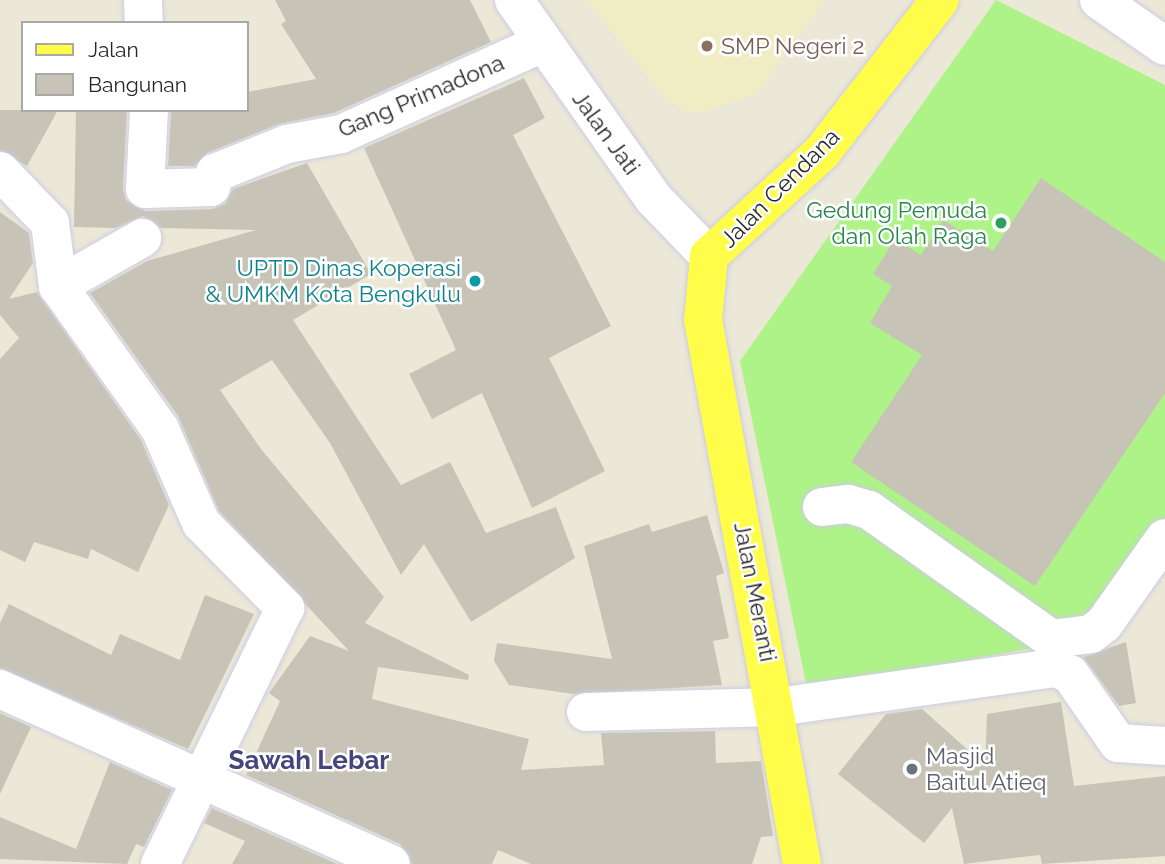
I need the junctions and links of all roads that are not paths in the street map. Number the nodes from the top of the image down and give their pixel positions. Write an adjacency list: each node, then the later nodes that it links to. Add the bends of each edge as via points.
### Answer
1 (143, 0): 5 (street)
2 (514, 0): 6 (street, Jalan Jati)
3 (940, 0): 11 (main road, Jalan Cendana, via 822,152)
4 (1099, 0): 7 (street)
5 (144, 21)
6 (542, 43): 8 (street, Gang Primadona, via 341,134 287,144 215,173 211,187 145,189); 11 (street, Jalan Jati, via 653,198)
7 (1165, 46)
8 (149, 112)
9 (0, 171): 12 (street, via 50,223)
10 (142, 238): 12 (street)
11 (709, 256): 13 (main road, Jalan Cendana)
12 (58, 286): 20 (street, via 159,429 201,523 285,608)
13 (703, 320): 17 (main road, Jalan Meranti)
14 (822, 507): 15 (street, via 848,504 869,510 1051,639 1091,634 1104,624)
15 (1165, 538)
16 (0, 689): 20 (street)
17 (777, 707): 18 (street); 19 (street, via 1062,668 1118,743); 23 (main road, Jalan Meranti)
18 (586, 712)
19 (1165, 746)
20 (199, 775): 21 (street); 22 (street)
21 (160, 864)
22 (390, 864)
23 (802, 864)

